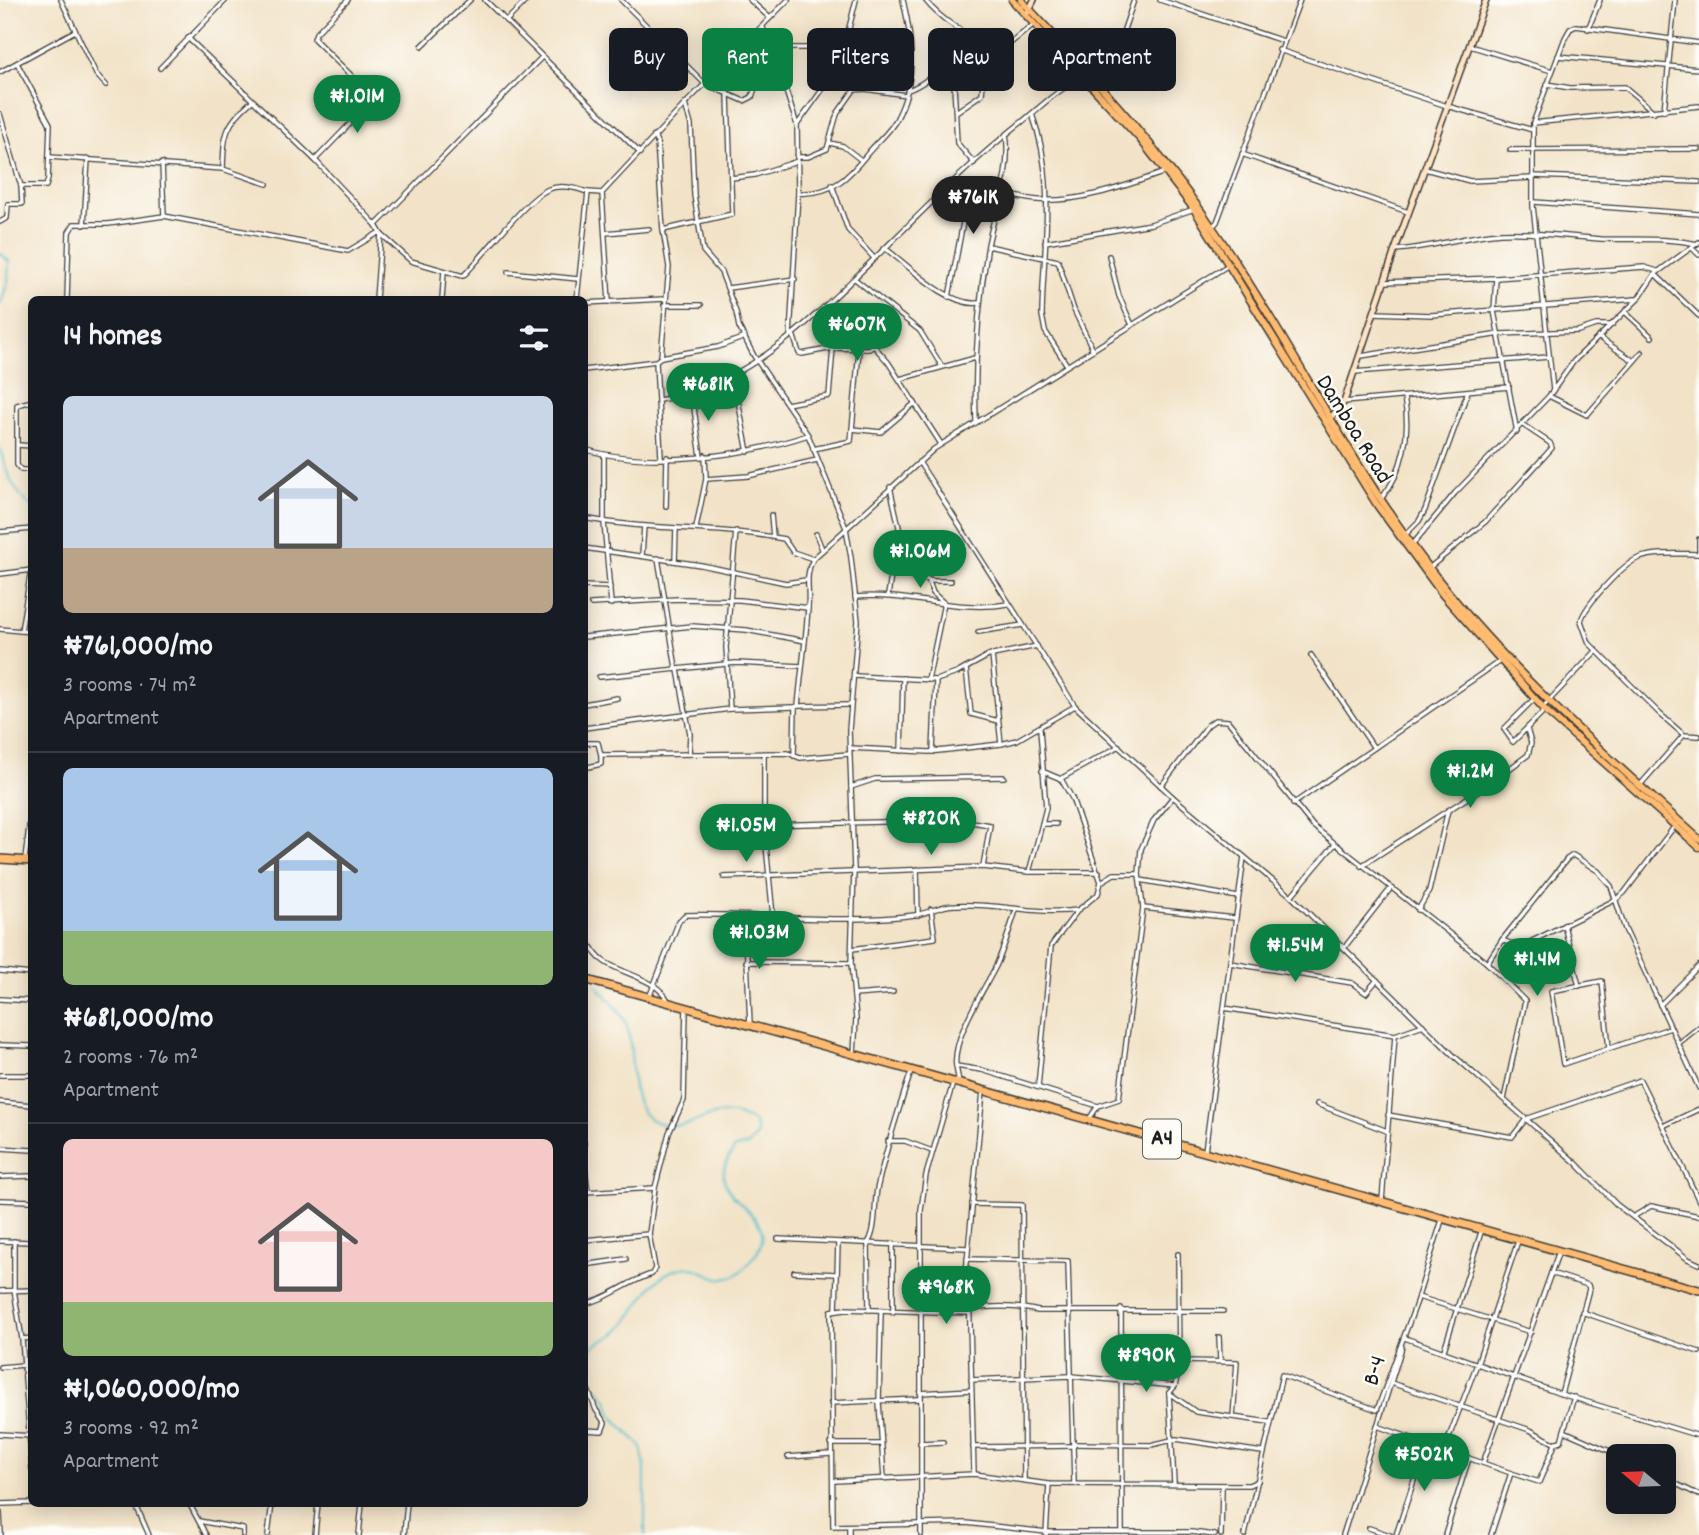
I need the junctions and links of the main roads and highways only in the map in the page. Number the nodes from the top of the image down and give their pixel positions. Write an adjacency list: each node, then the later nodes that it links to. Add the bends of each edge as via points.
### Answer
1 (1012, 0): 3 (main road, Damboa Road)
2 (1021, 0): 3 (main road, Damboa Road)
3 (1028, 12): 4 (main road, Damboa Road, via 1166,171); 4 (main road, Damboa Road, via 1144,133 1212,227)
4 (1242, 279): 5 (main road, Damboa Road)
5 (1328, 421): 6 (main road, Damboa Road, via 1429,568); 6 (main road, Damboa Road, via 1408,550 1500,661)
6 (1545, 707): 7 (main road, Damboa Road)
7 (1637, 788): 8 (main road, Damboa Road); 9 (main road, Damboa Road)
8 (1699, 839)
9 (1699, 847)
10 (0, 859): 11 (highway)
11 (28, 861)
12 (588, 980): 13 (highway, A4)
13 (1699, 1290)

